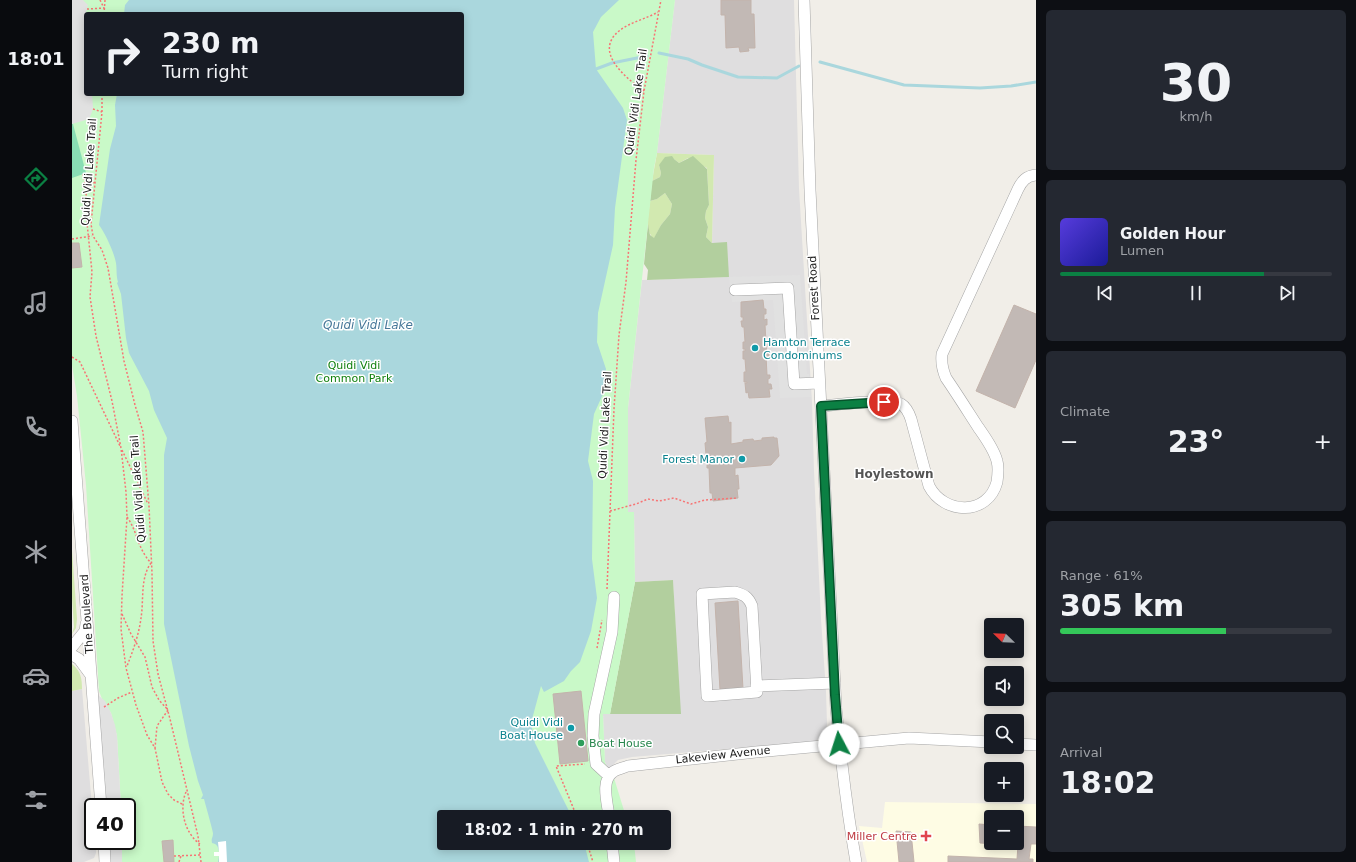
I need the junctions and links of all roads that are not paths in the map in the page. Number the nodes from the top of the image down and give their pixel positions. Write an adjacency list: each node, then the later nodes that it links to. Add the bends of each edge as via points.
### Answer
1 (804, 0): 4 (street, Forest Road)
2 (1036, 174): 5 (street, via 1028,176 1018,189 942,354 942,370 946,378 998,461 998,476 990,497 974,507 956,508 935,496 929,486 911,418 902,404 884,402)
3 (735, 290): 4 (street, via 788,288 794,384)
4 (819, 382): 5 (street, Forest Road)
5 (821, 406): 13 (street, Forest Road)
6 (72, 422): 7 (street, The Boulevard)
7 (76, 508): 9 (street, The Boulevard)
8 (610, 595): 19 (street, via 612,632 594,714 593,736 596,764)
9 (87, 618): 10 (street, via 85,631); 12 (street, The Boulevard)
10 (72, 647)
11 (72, 655): 12 (street, via 79,659)
12 (91, 675): 20 (street, The Boulevard)
13 (835, 683): 14 (street); 16 (street, Forest Road)
14 (756, 686): 14 (street, via 749,599 735,592 702,594 707,696 757,692)
15 (984, 742): 16 (street, Lakeview Avenue, via 909,738)
16 (839, 744): 19 (street, Lakeview Avenue, via 628,766 612,772); 26 (street, Forest Road)
17 (1024, 744): 18 (street)
18 (1036, 745)
19 (609, 776): 21 (street, via 606,782)
20 (100, 798)
21 (608, 810)
22 (105, 850): 24 (street)
23 (613, 850): 25 (street)
24 (106, 862)
25 (614, 862)
26 (856, 862)

